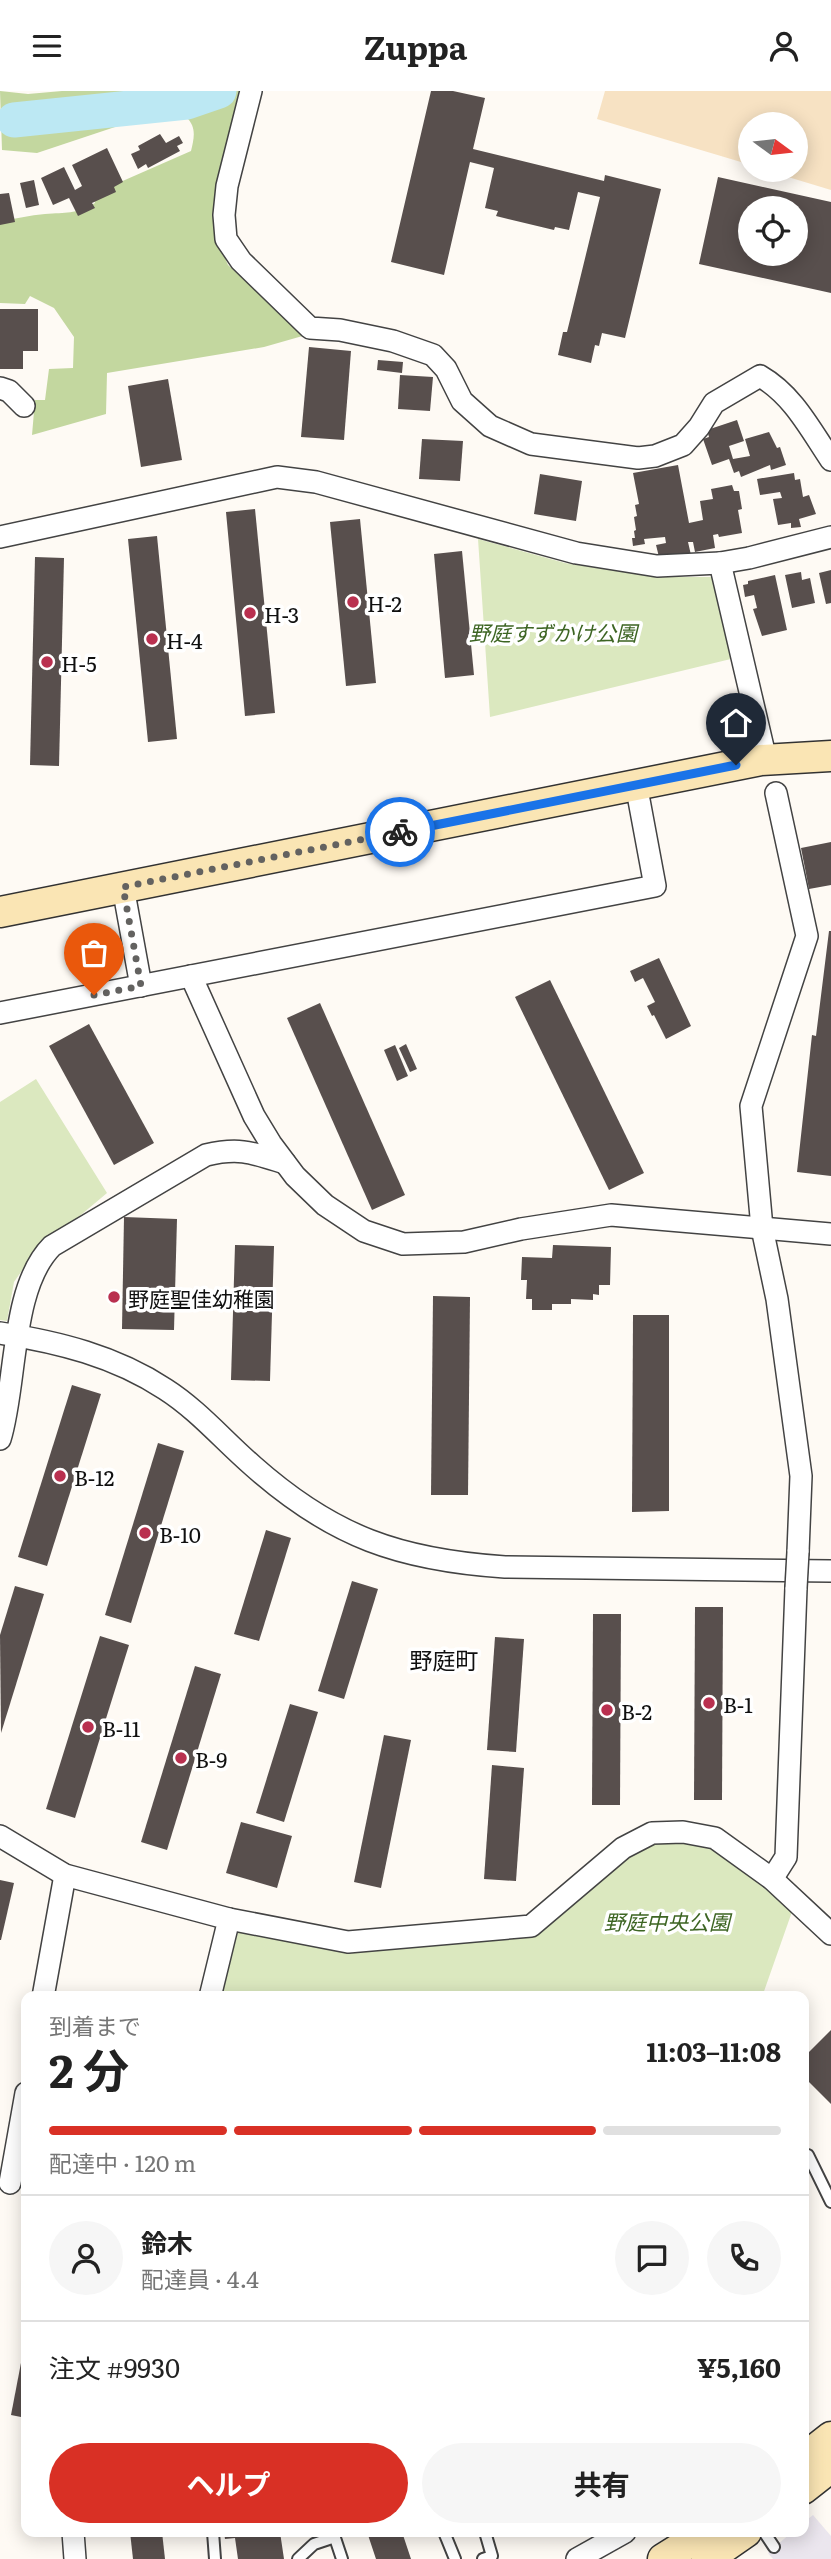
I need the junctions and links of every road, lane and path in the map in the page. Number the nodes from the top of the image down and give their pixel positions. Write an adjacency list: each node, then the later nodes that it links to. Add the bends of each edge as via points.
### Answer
1 (249, 97): 4 (street, via 227,186 226,239 310,328 393,341 433,355 446,369 462,401 490,426 531,444 638,458 682,445 714,403 760,376 791,400)
2 (0, 388): 3 (street)
3 (24, 406)
4 (831, 460)
5 (0, 537): 7 (street, via 277,477 316,482 576,553 657,566)
6 (831, 537): 7 (street)
7 (720, 563): 9 (street)
8 (831, 756): 9 (street)
9 (766, 759): 10 (street)
10 (636, 784): 12 (street); 14 (street, via 655,886)
11 (776, 793): 18 (street, via 807,936 751,1106)
12 (123, 887): 13 (street); 15 (street)
13 (0, 912)
14 (191, 976): 15 (street); 17 (street, via 254,1115)
15 (141, 986): 16 (street)
16 (0, 1013)
17 (285, 1163): 18 (street, via 325,1205 365,1231 403,1244 464,1242 611,1215); 20 (street, via 229,1149 206,1155 52,1246 42,1256)
18 (762, 1228): 19 (street); 25 (street, bridge, via 777,1299 801,1476 786,1857)
19 (831, 1234)
20 (8, 1334): 21 (street); 22 (street, via 95,1354 147,1378 183,1402 307,1509 352,1534 403,1553 505,1567)
21 (0, 1439)
22 (831, 1571)
23 (0, 1836): 24 (street)
24 (65, 1875): 26 (street); 28 (street)
25 (772, 1879): 26 (street, via 715,1838 652,1833 623,1848 531,1926 348,1942); 27 (street)
26 (229, 1919): 29 (street)
27 (831, 1934)
28 (44, 1991)
29 (211, 1991)
30 (21, 2124): 32 (street)
31 (809, 2157): 33 (lane)
32 (12, 2183)
33 (831, 2202)
34 (831, 2437): 35 (street)
35 (809, 2454)
36 (831, 2467): 37 (street)
37 (809, 2484)
38 (73, 2537): 49 (street)
39 (213, 2537): 50 (lane)
40 (330, 2537): 51 (lane)
41 (335, 2537): 52 (lane)
42 (446, 2537): 53 (lane)
43 (486, 2537): 54 (lane, via 492,2556)
44 (616, 2537): 55 (street)
45 (729, 2537): 47 (street)
46 (767, 2537): 48 (lane)
47 (701, 2545): 56 (street)
48 (774, 2547)
49 (75, 2559)
50 (215, 2559)
51 (298, 2559)
52 (342, 2559)
53 (455, 2559)
54 (482, 2559)
55 (578, 2559)
56 (663, 2559)

